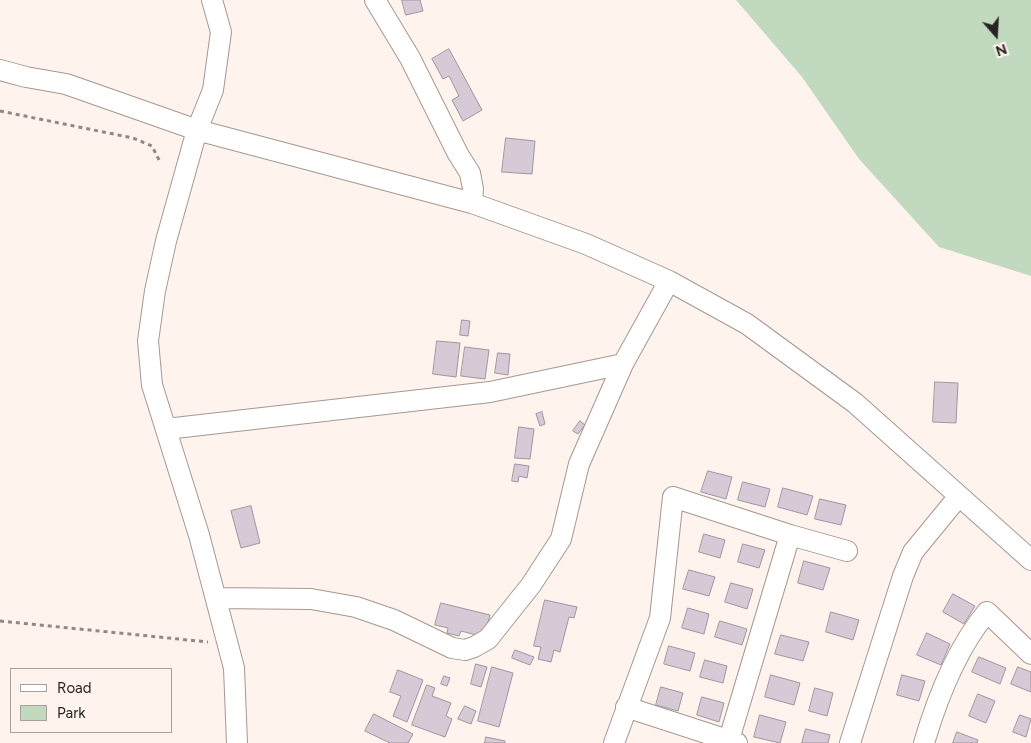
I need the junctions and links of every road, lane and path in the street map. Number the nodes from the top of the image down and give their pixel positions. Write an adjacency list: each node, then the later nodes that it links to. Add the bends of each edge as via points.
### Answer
1 (212, 0): 5 (street, via 221,32 213,90)
2 (375, 0): 7 (street, via 410,58 470,173)
3 (0, 70): 5 (street, via 66,84)
4 (0, 111): 6 (path, via 133,138 152,146)
5 (197, 130): 7 (street); 10 (street, via 166,241 148,341 152,385)
6 (160, 162)
7 (472, 203): 8 (street, via 586,244)
8 (669, 281): 9 (street); 11 (street, via 747,324 847,397)
9 (623, 364): 10 (street, via 490,392); 15 (street, via 579,464 561,539 531,585 488,639 474,648 452,648 394,620 356,607 311,599)
10 (166, 429): 15 (street)
11 (959, 496): 14 (street); 23 (street, via 913,552)
12 (790, 535): 13 (street); 19 (street, via 673,497 660,618); 20 (street)
13 (847, 551)
14 (1031, 560)
15 (217, 598): 17 (street)
16 (0, 621): 17 (path)
17 (229, 644): 21 (street, via 234,668)
18 (1031, 654): 24 (street, via 987,612 975,626 936,702)
19 (626, 707): 20 (street); 22 (street)
20 (731, 742)
21 (237, 743)
22 (614, 743)
23 (850, 743)
24 (924, 743)

